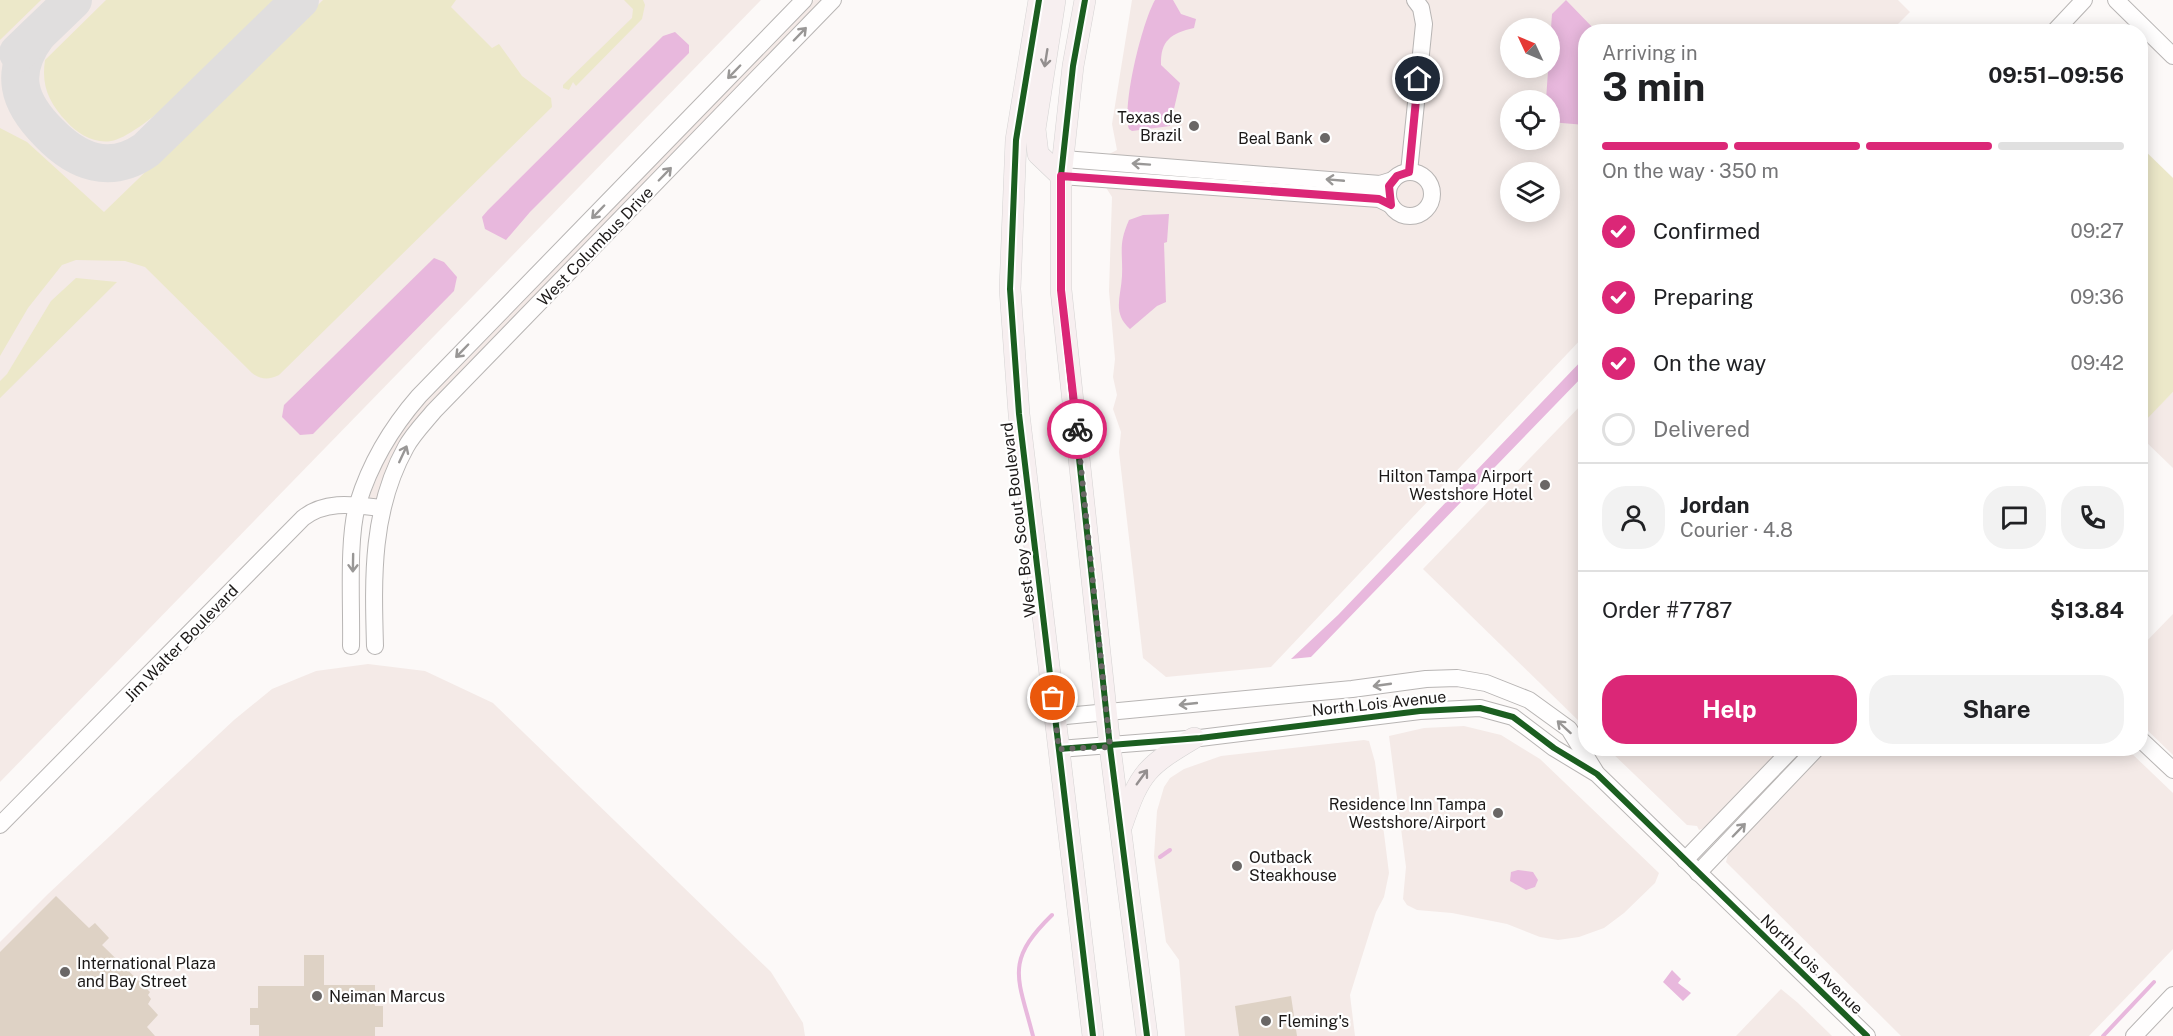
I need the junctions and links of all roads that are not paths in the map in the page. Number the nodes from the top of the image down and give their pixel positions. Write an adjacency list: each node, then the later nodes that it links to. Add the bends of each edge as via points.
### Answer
1 (804, 0): 19 (street, West Columbus Drive, one-way to 19, via 419,396 397,422)
2 (833, 0): 20 (street, West Columbus Drive, one-way to 2, via 406,446 434,411)
3 (1039, 0): 24 (main road, West Boy Scout Boulevard, via 1016,140 1010,289 1019,414)
4 (1055, 0): 13 (main road, one-way to 13, via 1035,129 1038,154)
5 (1085, 0): 13 (main road, via 1073,66)
6 (1415, 0): 15 (street, via 1424,24)
7 (2084, 0): 9 (street)
8 (2116, 0): 10 (street)
9 (2062, 24)
10 (2140, 24)
11 (2148, 31): 12 (street)
12 (2173, 56)
13 (1063, 167): 14 (street, one-way to 13); 17 (street); 23 (main road, via 1061,290)
14 (1232, 171): 16 (street, one-way to 14, via 1380,184); 17 (street)
15 (1409, 172): 16 (street); 18 (street, via 1429,184 1429,205 1410,216)
16 (1393, 180): 18 (street, via 1388,192)
17 (1244, 190): 18 (street, via 1379,199)
18 (1391, 205)
19 (357, 505): 20 (street, Jim Walter Boulevard); 21 (street, West Columbus Drive, one-way to 21); 37 (street, Jim Walter Boulevard, via 316,508 303,518)
20 (381, 508): 22 (street, West Columbus Drive, via 373,580)
21 (351, 646)
22 (375, 646)
23 (1106, 712): 24 (street, North Lois Avenue); 26 (street, North Lois Avenue, one-way to 23, via 1569,729 1529,700 1486,683 1457,678); 27 (main road)
24 (1055, 717): 29 (main road, West Boy Scout Boulevard)
25 (1194, 738): 27 (street, North Lois Avenue); 34 (street, North Lois Avenue, via 1420,711 1480,708 1513,717); 38 (main road, one-way to 25, via 1143,774 1163,756)
26 (1578, 743)
27 (1110, 747): 29 (street, North Lois Avenue); 38 (main road)
28 (2148, 747): 33 (street)
29 (1059, 749): 42 (main road, West Boy Scout Boulevard)
30 (1586, 756): 34 (street, North Lois Avenue, one-way to 30)
31 (1785, 756): 35 (street)
32 (1810, 756): 36 (street)
33 (2173, 770)
34 (1597, 774): 39 (street, North Lois Avenue)
35 (1762, 781): 36 (street); 39 (street)
36 (1775, 793): 40 (street, one-way to 36)
37 (0, 825)
38 (1120, 831): 43 (main road)
39 (1685, 860): 40 (street, North Lois Avenue)
40 (1698, 873): 44 (street, North Lois Avenue)
41 (2173, 995): 45 (street)
42 (1093, 1036)
43 (1147, 1036)
44 (1866, 1036)
45 (2134, 1036)

